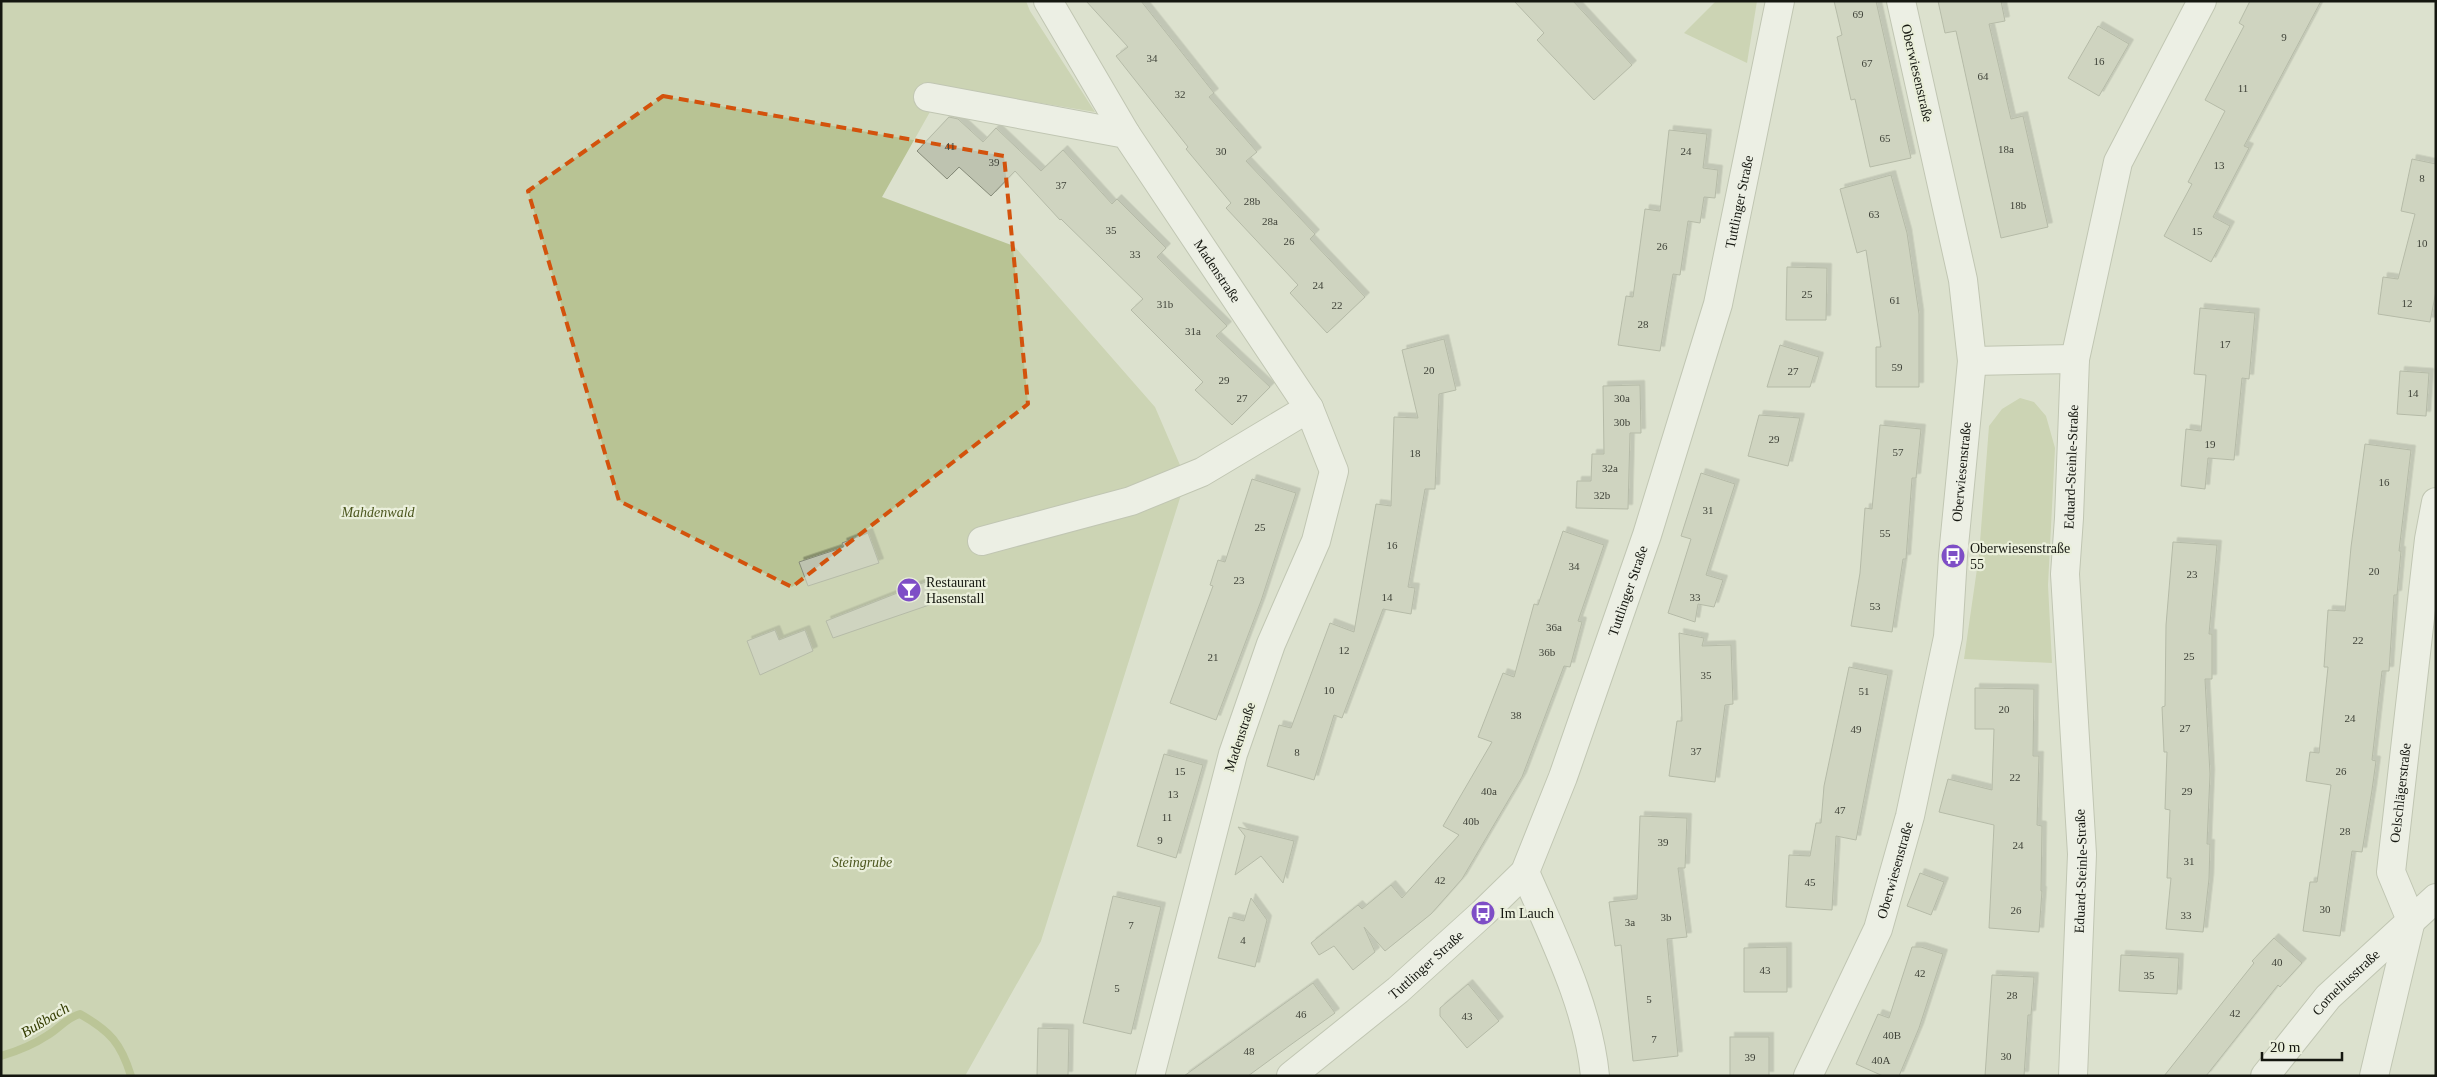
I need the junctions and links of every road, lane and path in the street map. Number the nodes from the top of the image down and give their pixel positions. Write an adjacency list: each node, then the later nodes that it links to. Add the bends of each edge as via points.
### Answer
1 (1048, 1): 6 (street, Madenstraße)
2 (1780, 1): 12 (street, Tuttlinger Straße, via 1718,304 1644,544 1563,777)
3 (1901, 1): 8 (street, Oberwiesenstraße, via 1963,280)
4 (2202, 1): 7 (street, Eduard-Steinle-Straße, via 2118,162)
5 (928, 97): 6 (street)
6 (1126, 134): 9 (street, Madenstraße)
7 (2075, 359): 8 (street); 19 (street, Eduard-Steinle-Straße, via 2065,574 2082,854)
8 (1972, 361): 18 (street, Oberwiesenstraße, via 1948,637 1910,816 1878,929)
9 (1308, 408): 11 (street, via 1202,472 1132,501); 16 (street, Madenstraße, via 1334,471 1316,541 1271,644 1233,754)
10 (2436, 502): 14 (street, Oelschlägerstraße, via 2391,872)
11 (982, 541)
12 (1525, 872): 15 (street, Tuttlinger Straße, via 1398,990); 17 (street, via 1566,969 1593,1049)
13 (2436, 898): 14 (street, Corneliusstraße)
14 (2411, 920): 20 (street, Corneliusstraße, via 2328,997); 21 (street)
15 (1303, 1072)
16 (1150, 1076)
17 (1596, 1076)
18 (1808, 1076)
19 (2073, 1076)
20 (2265, 1076)
21 (2374, 1076)

